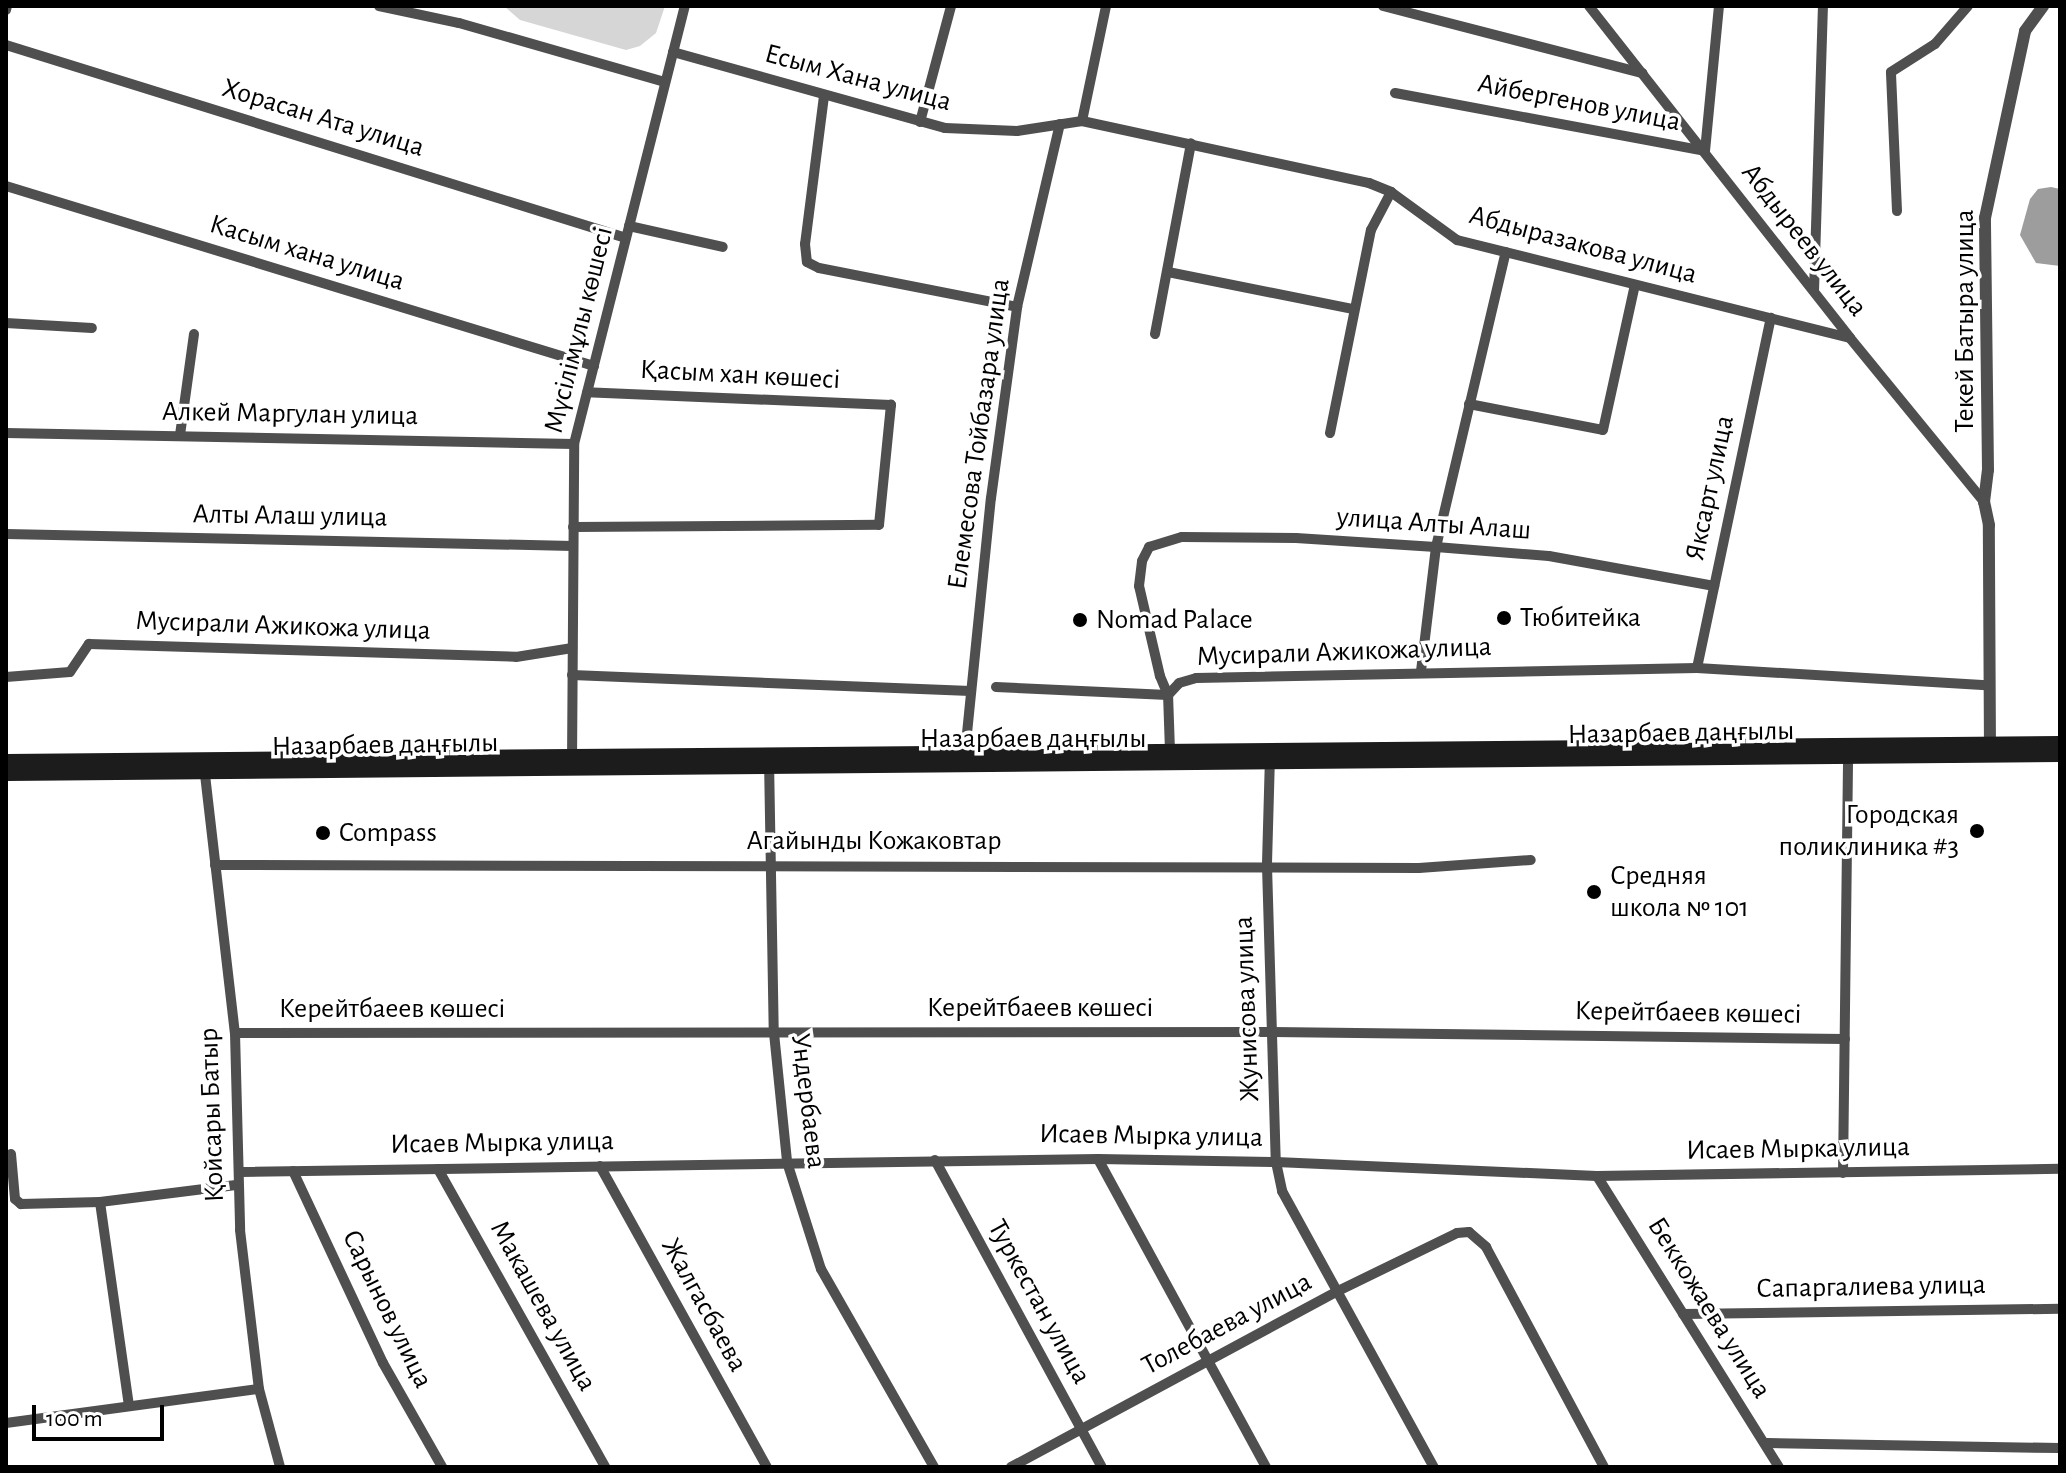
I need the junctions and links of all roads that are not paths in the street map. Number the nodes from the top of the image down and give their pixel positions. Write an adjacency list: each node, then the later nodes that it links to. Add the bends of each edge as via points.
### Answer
1 (379, 6): 14 (street, via 459,23)
2 (685, 6): 12 (street, Мүсілімұлы көшесі)
3 (951, 6): 18 (street)
4 (1106, 6): 17 (street)
5 (1383, 6): 13 (street)
6 (1589, 6): 13 (street, Абдыреев улица)
7 (1719, 6): 21 (street, Айбергенов улица)
8 (1823, 6): 30 (street)
9 (1968, 6): 24 (street, via 1935,44 1891,72)
10 (2043, 6): 46 (street, Текей Батыра улица, via 2025,31 1985,218)
11 (6, 45): 25 (street, Хорасан Ата улица)
12 (673, 52): 14 (street, Мүсілімұлы көшесі); 16 (street, Есым Хана улица)
13 (1643, 73): 21 (street, Абдыреев улица)
14 (665, 82): 25 (street, Мүсілімұлы көшесі)
15 (1395, 93): 21 (street, Айбергенов улица)
16 (824, 96): 18 (street, Есым Хана улица); 31 (street, via 807,262)
17 (1082, 121): 19 (street, Есым Хана улица); 20 (street, Абдыразакова улица)
18 (920, 122): 19 (street, Есым Хана улица, via 1017,131)
19 (1060, 124): 31 (street, Елемесова Тойбазара улица)
20 (1191, 143): 23 (street, Абдыразакова улица); 28 (street)
21 (1705, 151): 30 (street, Абдыреев улица)
22 (6, 186): 39 (street, Касым хана улица)
23 (1391, 192): 27 (street, Абдыразакова улица, via 1457,240); 32 (street, via 1371,230)
24 (1897, 211)
25 (628, 232): 26 (street); 39 (street, Мүсілімұлы көшесі)
26 (723, 247)
27 (1506, 252): 29 (street, Абдыразакова улица); 41 (street)
28 (1168, 272): 32 (street); 37 (street)
29 (1635, 285): 33 (street, Абдыразакова улица); 41 (street, via 1603,430)
30 (1814, 291): 38 (street, Абдыреев улица)
31 (1017, 307): 59 (street, Елемесова Тойбазара улица)
32 (1353, 309): 43 (street)
33 (1771, 318): 38 (street, Абдыразакова улица); 51 (street, Яксарт улица)
34 (6, 323): 35 (street)
35 (92, 328)
36 (194, 334): 44 (street)
37 (1155, 334)
38 (1850, 338): 46 (street, Абдыреев улица)
39 (594, 366): 40 (street, Мүсілімұлы көшесі)
40 (587, 392): 45 (street, Мүсілімұлы көшесі); 47 (street, Қасым хан көшесі, via 891,405 879,525)
41 (1469, 404): 50 (street)
42 (6, 433): 44 (street, Алкей Маргулан улица)
43 (1330, 433)
44 (180, 435): 45 (street, Алкей Маргулан улица)
45 (574, 444): 47 (street, Мүсілімұлы көшесі)
46 (1984, 502): 57 (street, Текей Батыра улица, via 1989,525)
47 (573, 527): 49 (street, Мүсілімұлы көшесі)
48 (6, 534): 49 (street, Алты Алаш улица)
49 (573, 546): 52 (street, Мүсілімұлы көшесі)
50 (1436, 547): 51 (street, улица Алты Алаш, via 1549,556); 54 (street); 60 (street, улица Алты Алаш, via 1182,537 1149,547 1139,586)
51 (1714, 586): 53 (street, Яксарт улица)
52 (572, 648): 55 (street, Мүсілімұлы көшесі); 56 (street, Мусирали Ажикожа улица, via 516,657 89,644 70,672)
53 (1697, 668): 54 (street, Мусирали Ажикожа улица); 57 (street, Мусирали Ажикожа улица)
54 (1421, 671): 60 (street, Мусирали Ажикожа улица, via 1196,678 1179,683)
55 (572, 675): 59 (street); 70 (street, Мүсілімұлы көшесі)
56 (6, 677)
57 (1987, 685): 62 (street, Текей Батыра улица)
58 (996, 687): 60 (street, Мусирали Ажикожа улица)
59 (971, 691): 64 (street, Елемесова Тойбазара улица)
60 (1168, 695): 63 (street)
61 (2060, 743): 62 (main road, Назарбаев даңғылы)
62 (1990, 750): 65 (main road, Назарбаев даңғылы); 66 (main road, Назарбаев даңғылы); 67 (main road, Назарбаев даңғылы)
63 (1170, 751): 64 (main road, Назарбаев даңғылы); 66 (main road, Назарбаев даңғылы)
64 (965, 753): 69 (main road, Назарбаев даңғылы)
65 (2060, 755)
66 (1270, 756): 67 (main road, Назарбаев даңғылы); 69 (main road, Назарбаев даңғылы); 76 (street, Жунисова улица)
67 (1848, 757): 80 (street)
68 (6, 761): 71 (main road, Назарбаев даңғылы)
69 (769, 761): 70 (main road, Назарбаев даңғылы); 75 (street, Ундербаева)
70 (572, 762): 71 (main road, Назарбаев даңғылы)
71 (204, 766): 72 (main road, Назарбаев даңғылы); 74 (street, Қойсары Батыр)
72 (6, 774)
73 (1531, 860): 76 (street, Агайынды Кожаковтар, via 1419,868)
74 (215, 865): 75 (street, Агайынды Кожаковтар); 78 (street, Қойсары Батыр)
75 (772, 865): 76 (street, Агайынды Кожаковтар); 79 (street, Ундербаева)
76 (1267, 866): 77 (street, Жунисова улица)
77 (1272, 1032): 79 (street, Керейтбаеев көшесі); 80 (street, Керейтбаеев көшесі); 85 (street, Жунисова улица)
78 (235, 1033): 79 (street, Керейтбаеев көшесі); 90 (street, Қойсары Батыр)
79 (774, 1033): 84 (street, Ундербаева)
80 (1845, 1039): 91 (street)
81 (11, 1154): 94 (street, via 15,1199 21,1204)
82 (1098, 1159): 83 (street, Исаев Мырка улица); 85 (street, Исаев Мырка улица); 98 (street)
83 (935, 1160): 84 (street, Исаев Мырка улица); 102 (street, Туркестан улица)
84 (787, 1162): 86 (street, Исаев Мырка улица); 109 (street, Ундербаева, via 821,1269)
85 (1276, 1162): 92 (street, Исаев Мырка улица); 95 (street, Жунисова улица, via 1282,1191)
86 (600, 1166): 87 (street, Исаев Мырка улица); 108 (street, Жалгасбаева)
87 (438, 1169): 89 (street, Исаев Мырка улица); 107 (street, Макашева улица)
88 (2060, 1169): 91 (street, Исаев Мырка улица)
89 (293, 1171): 90 (street, Исаев Мырка улица); 106 (street, Сарынов улица, via 383,1363)
90 (241, 1172): 93 (street, Қойсары Батыр)
91 (1843, 1173): 92 (street, Исаев Мырка улица)
92 (1597, 1176): 97 (street, Беккожаева улица)
93 (236, 1185): 94 (street); 99 (street, Қойсары Батыр)
94 (100, 1202): 100 (street)
95 (1338, 1291): 98 (street, Толебаева улица); 113 (street, Жунисова улица); 114 (street, Толебаева улица, via 1457,1233 1469,1232 1486,1247)
96 (2060, 1309): 97 (street, Сапаргалиева улица)
97 (1683, 1314): 103 (street, Беккожаева улица)
98 (1209, 1364): 102 (street, Толебаева улица); 112 (street)
99 (259, 1389): 100 (street); 105 (street, Қойсары Батыр)
100 (129, 1406): 101 (street)
101 (6, 1423)
102 (1080, 1427): 110 (street, Толебаева улица); 111 (street, Туркестан улица)
103 (1767, 1443): 104 (street); 115 (street, Беккожаева улица)
104 (2060, 1448)
105 (280, 1467)
106 (442, 1467)
107 (605, 1467)
108 (767, 1467)
109 (934, 1467)
110 (1011, 1467)
111 (1102, 1467)
112 (1266, 1467)
113 (1434, 1467)
114 (1604, 1467)
115 (1779, 1467)

